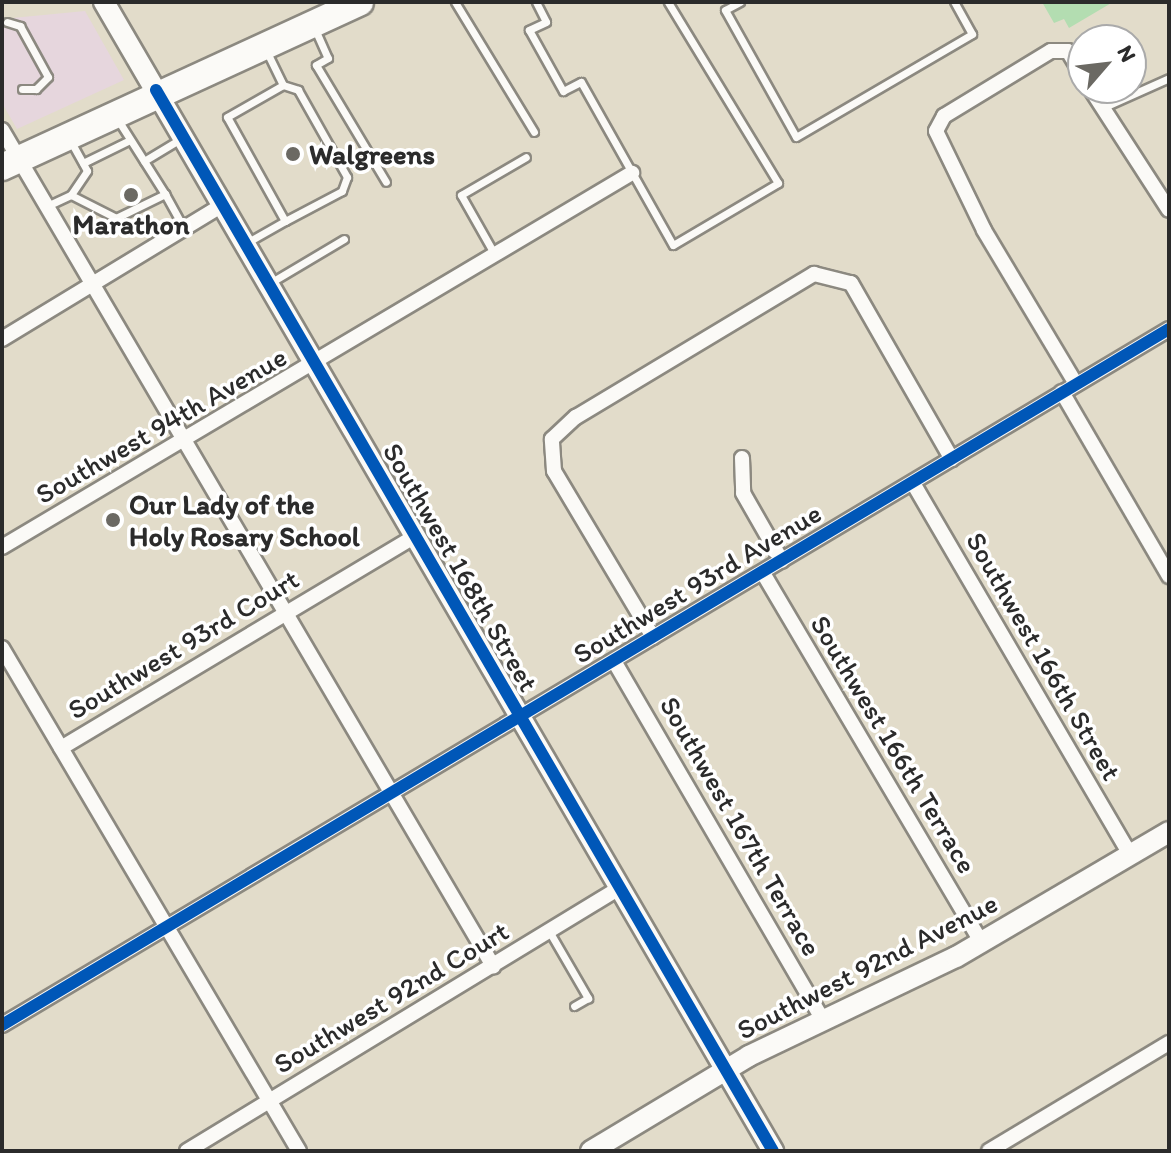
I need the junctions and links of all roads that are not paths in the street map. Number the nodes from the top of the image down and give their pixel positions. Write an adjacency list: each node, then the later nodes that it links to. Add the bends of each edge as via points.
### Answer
1 (104, 2): 17 (street, Southwest 168th Street)
2 (360, 2): 10 (highway)
3 (455, 2): 22 (lane)
4 (536, 2): 30 (lane, via 546,22 529,30 556,79 563,91 581,82)
5 (668, 2): 30 (lane, via 778,183 673,245)
6 (720, 2): 9 (lane)
7 (740, 2): 9 (lane)
8 (954, 2): 9 (lane, via 972,34 796,137)
9 (725, 10)
10 (312, 21): 12 (highway); 31 (lane, via 328,58 316,65)
11 (7, 22): 16 (lane, via 20,26 48,77 36,89)
12 (262, 43): 15 (lane); 17 (highway)
13 (1067, 51): 47 (street, via 1043,55 944,116 936,131 990,241)
14 (1169, 78): 19 (lane)
15 (283, 85): 37 (lane, via 227,117); 37 (lane, via 298,90 347,177 342,191)
16 (22, 89)
17 (156, 90): 20 (highway); 24 (street, Southwest 168th Street)
18 (1100, 104): 19 (street)
19 (1102, 108): 36 (street)
20 (113, 112): 23 (highway); 25 (lane)
21 (2, 130): 28 (street)
22 (534, 132)
23 (67, 135): 28 (highway); 29 (lane)
24 (184, 137): 27 (lane); 34 (street, Southwest 168th Street)
25 (130, 140): 27 (lane); 29 (lane)
26 (526, 157): 41 (lane, via 461,195)
27 (144, 161): 32 (lane)
28 (10, 163): 35 (street)
29 (83, 163): 33 (lane, via 87,171)
30 (632, 173): 41 (street, Southwest 94th Avenue)
31 (386, 182)
32 (165, 194): 33 (lane, via 116,218); 38 (lane)
33 (71, 195): 35 (lane)
34 (222, 205): 38 (street); 40 (street, Southwest 168th Street)
35 (47, 206): 42 (street)
36 (1169, 210)
37 (285, 221): 40 (lane)
38 (184, 228): 42 (street)
39 (344, 239): 43 (lane)
40 (245, 243): 43 (street, Southwest 168th Street)
41 (495, 255): 46 (street, Southwest 94th Avenue)
42 (91, 284): 45 (street); 49 (street)
43 (268, 284): 46 (street, Southwest 168th Street)
44 (1169, 329): 47 (street, Southwest 93rd Avenue)
45 (2, 339)
46 (314, 363): 49 (street, Southwest 94th Avenue); 53 (street, Southwest 168th Street)
47 (1076, 384): 48 (street, Southwest 93rd Avenue)
48 (1062, 392): 51 (street, Southwest 93rd Avenue); 57 (street)
49 (183, 439): 54 (street, Southwest 94th Avenue); 58 (street)
50 (742, 458): 55 (street, via 743,493)
51 (952, 459): 52 (street, Southwest 93rd Avenue); 59 (street, via 854,287 837,274 814,274 556,433 549,451)
52 (913, 483): 55 (street, Southwest 93rd Avenue); 66 (street, Southwest 166th Street)
53 (415, 536): 58 (street, Southwest 93rd Court); 62 (street, Southwest 168th Street)
54 (2, 547)
55 (782, 561): 56 (street, Southwest 93rd Avenue)
56 (763, 573): 59 (street, Southwest 93rd Avenue); 70 (street, Southwest 166th Terrace)
57 (1169, 576)
58 (283, 615): 63 (street, Southwest 93rd Court); 64 (street)
59 (653, 637): 61 (street, Southwest 93rd Avenue)
60 (2, 648): 63 (street)
61 (614, 661): 62 (street, Southwest 93rd Avenue); 73 (street, Southwest 167th Terrace)
62 (521, 716): 64 (street, Southwest 93rd Avenue); 67 (street, Southwest 168th Street)
63 (61, 748): 68 (street)
64 (389, 795): 68 (street, Southwest 93rd Avenue); 71 (street)
65 (1169, 832): 66 (street, Southwest 92nd Avenue)
66 (1130, 855): 70 (street, Southwest 92nd Avenue)
67 (621, 887): 69 (street, Southwest 92nd Court); 76 (street, Southwest 168th Street)
68 (165, 929): 74 (street, Southwest 93rd Avenue); 77 (street)
69 (549, 931): 71 (street, Southwest 92nd Court); 72 (lane, via 588,998)
70 (981, 942): 73 (street, Southwest 92nd Avenue)
71 (493, 966): 77 (street, Southwest 92nd Court)
72 (574, 1006)
73 (822, 1018): 76 (street, Southwest 92nd Avenue)
74 (2, 1025)
75 (1169, 1043): 82 (street)
76 (727, 1070): 80 (street, Southwest 92nd Avenue); 81 (street, Southwest 168th Street)
77 (267, 1103): 78 (street, Southwest 92nd Court); 79 (street)
78 (187, 1151)
79 (299, 1151)
80 (591, 1151)
81 (773, 1151)
82 (989, 1151)

